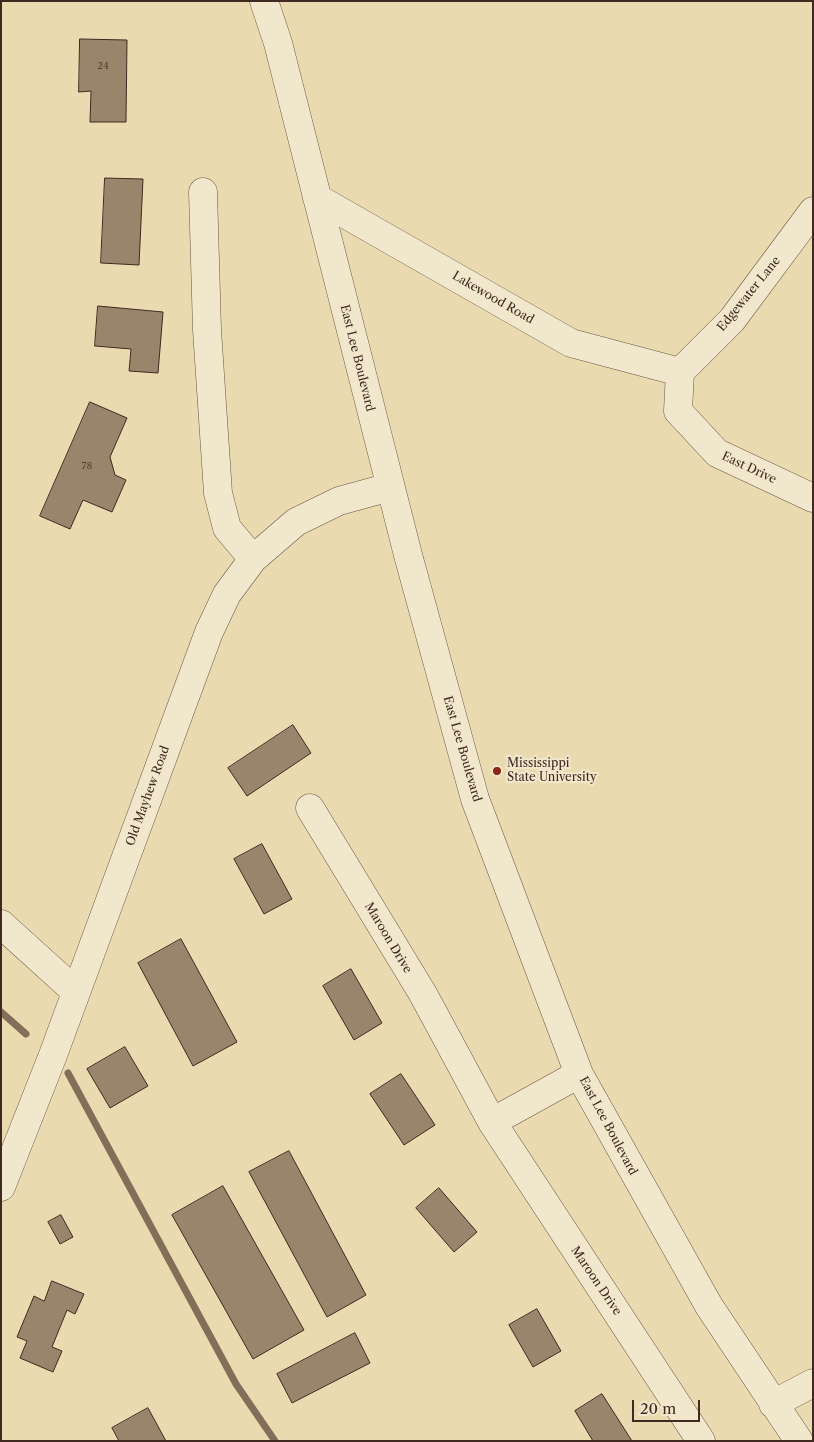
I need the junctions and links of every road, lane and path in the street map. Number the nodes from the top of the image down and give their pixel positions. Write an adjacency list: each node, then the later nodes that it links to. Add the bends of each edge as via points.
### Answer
1 (264, 1): 3 (street, East Lee Boulevard, via 278,43)
2 (202, 192): 8 (street, via 218,493 227,528)
3 (317, 198): 5 (street, Lakewood Road, via 571,343); 6 (street, East Lee Boulevard)
4 (813, 211): 5 (street, Edgewater Lane, via 732,320)
5 (680, 372): 7 (street, East Drive, via 678,411 717,453)
6 (390, 486): 8 (street, Old Mayhew Road, via 338,501 296,522); 12 (street, East Lee Boulevard, via 475,799)
7 (813, 498)
8 (253, 559): 11 (street, Old Mayhew Road, via 227,594 209,632)
9 (310, 808): 13 (street, Maroon Drive, via 423,994)
10 (1, 924): 11 (street)
11 (75, 991): 14 (street, Old Mayhew Road)
12 (579, 1074): 13 (street); 16 (street, East Lee Boulevard, via 709,1306)
13 (492, 1122): 17 (street, Maroon Drive)
14 (1, 1187)
15 (813, 1383): 16 (street)
16 (773, 1404): 18 (street, East Lee Boulevard)
17 (701, 1441)
18 (799, 1441)

